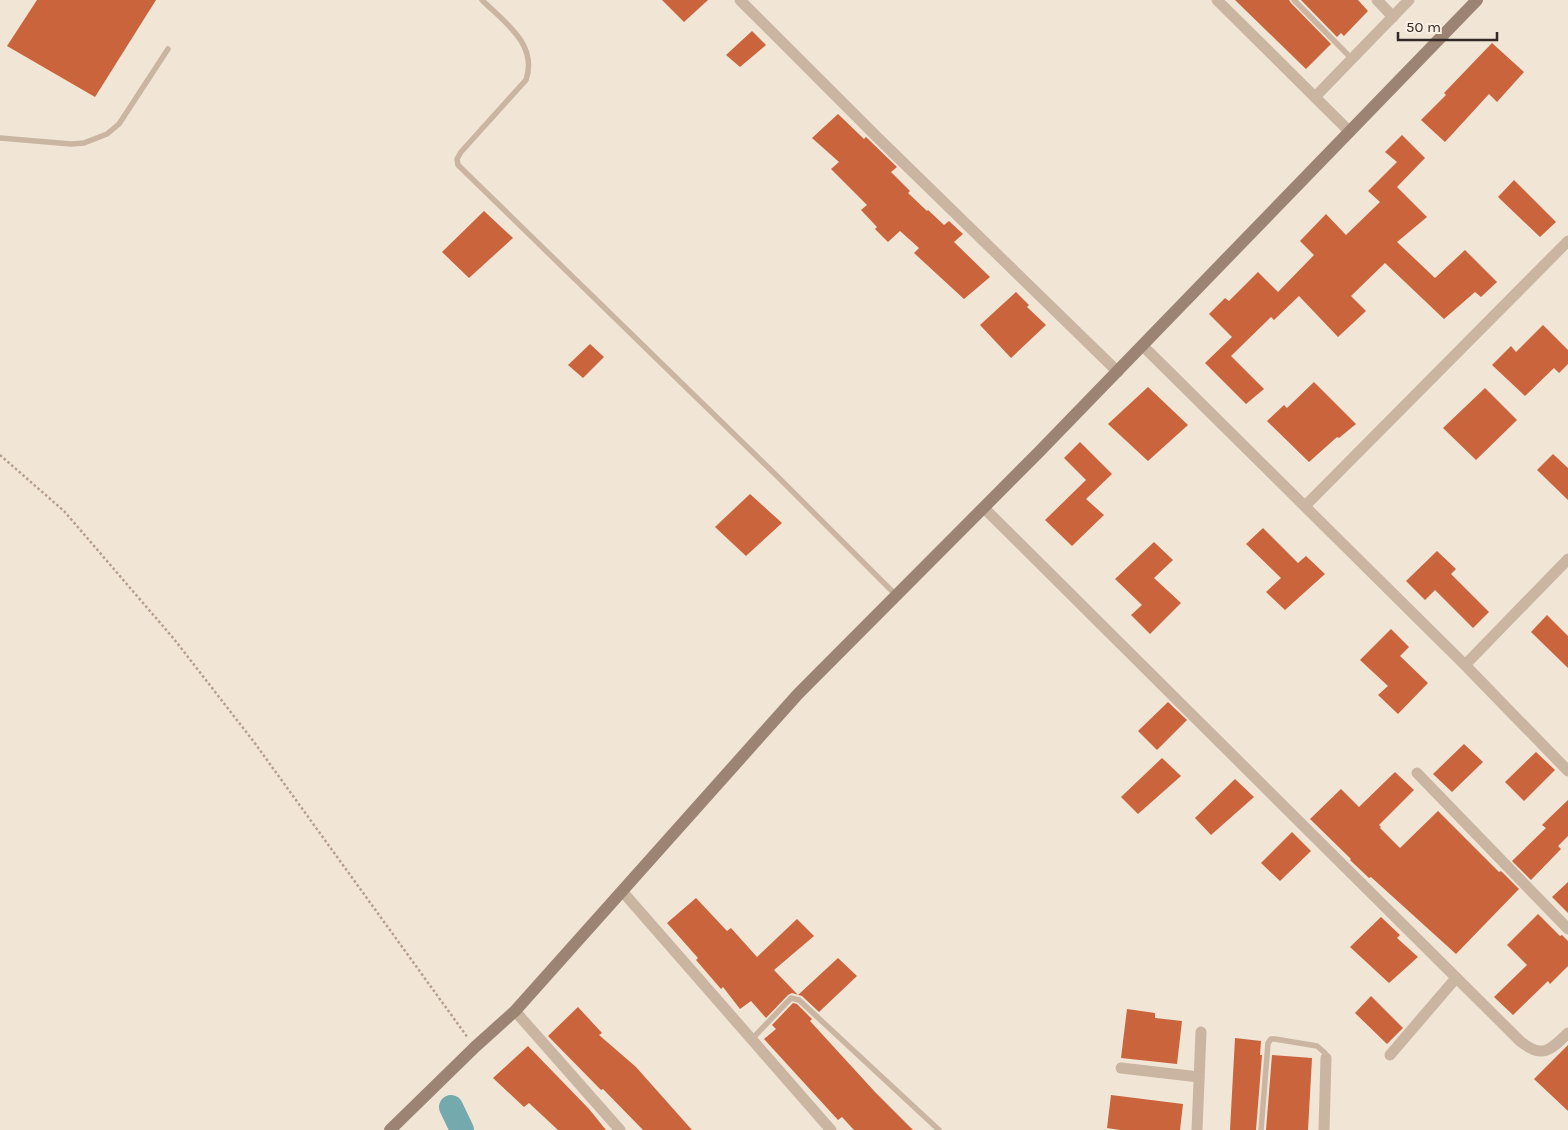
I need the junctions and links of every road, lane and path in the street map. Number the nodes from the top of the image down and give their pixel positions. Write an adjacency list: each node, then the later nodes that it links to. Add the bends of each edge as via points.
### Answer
1 (482, 0): 21 (lane, via 521,40 528,51 530,70 526,80 461,152 458,165)
2 (740, 0): 16 (street)
3 (1217, 0): 11 (street)
4 (1294, 0): 10 (lane)
5 (1377, 0): 8 (street)
6 (1409, 0): 8 (street)
7 (1477, 0): 12 (street)
8 (1393, 17): 10 (street)
9 (168, 49): 13 (lane, via 119,124 107,134 84,143 71,144)
10 (1352, 59): 11 (street)
11 (1315, 97): 12 (street)
12 (1350, 132): 15 (street)
13 (0, 138)
14 (1568, 241): 18 (street)
15 (1143, 346): 16 (street); 18 (street)
16 (1118, 372): 19 (street)
17 (0, 455): 32 (path, via 64,512 174,640 254,742)
18 (1305, 506): 22 (street)
19 (984, 508): 21 (street); 27 (street)
20 (1568, 559): 22 (street)
21 (896, 595): 25 (street, via 798,694)
22 (1464, 665): 23 (street)
23 (1568, 771)
24 (1417, 773): 26 (street)
25 (622, 891): 28 (street); 31 (street)
26 (1568, 929)
27 (1456, 978): 30 (street, via 1529,1048 1536,1051 1553,1049); 33 (street)
28 (515, 1011): 32 (street); 38 (street)
29 (1201, 1032): 36 (street)
30 (1568, 1033)
31 (752, 1039): 39 (street); 40 (lane, via 791,998 799,1000)
32 (475, 1047): 37 (street)
33 (1390, 1055)
34 (1326, 1058): 42 (lane, via 1326,1053 1317,1046 1275,1039 1268,1043); 43 (street)
35 (1121, 1068): 36 (street)
36 (1199, 1077): 41 (street)
37 (390, 1130)
38 (620, 1130)
39 (831, 1130)
40 (939, 1130)
41 (1197, 1130)
42 (1261, 1130)
43 (1324, 1130)

